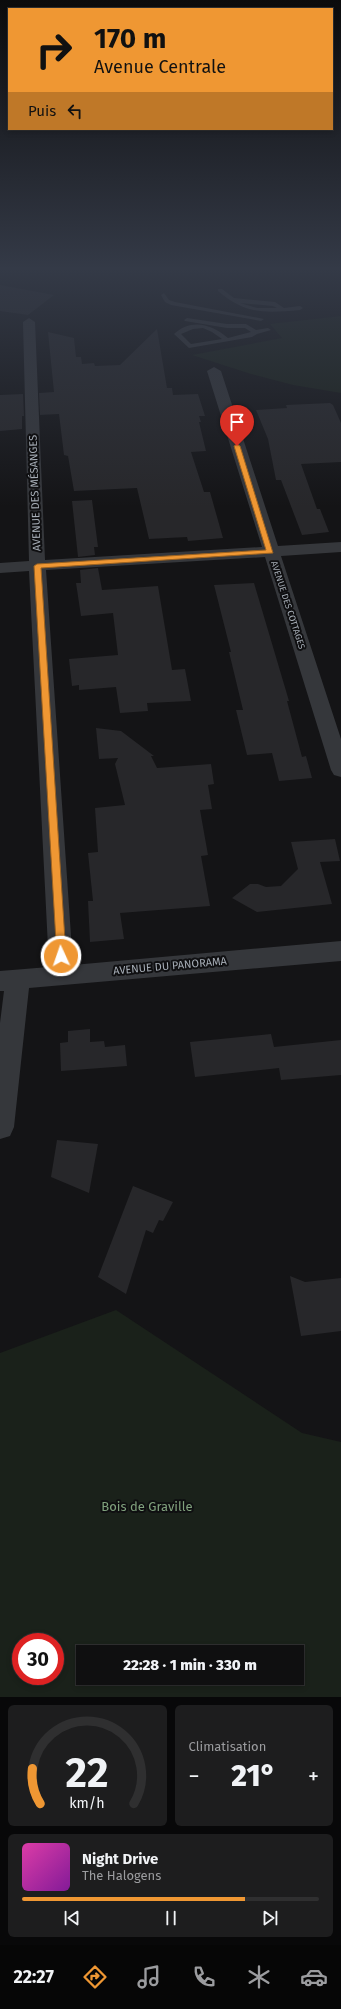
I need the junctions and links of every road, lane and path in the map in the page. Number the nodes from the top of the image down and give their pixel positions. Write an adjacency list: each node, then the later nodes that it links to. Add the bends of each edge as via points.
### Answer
1 (30, 349): 5 (street, AVENUE DES MÉSANGES)
2 (214, 371): 4 (street, AVENUE DES COTTAGES)
3 (341, 547): 4 (street)
4 (270, 551): 5 (street); 7 (street, AVENUE DES COTTAGES)
5 (37, 566): 6 (street); 9 (street, AVENUE DES MÉSANGES)
6 (0, 568)
7 (341, 770)
8 (341, 951): 9 (street, AVENUE DU PANORAMA)
9 (62, 975): 10 (street, AVENUE DU PANORAMA)
10 (9, 980): 11 (street)
11 (0, 1126)

